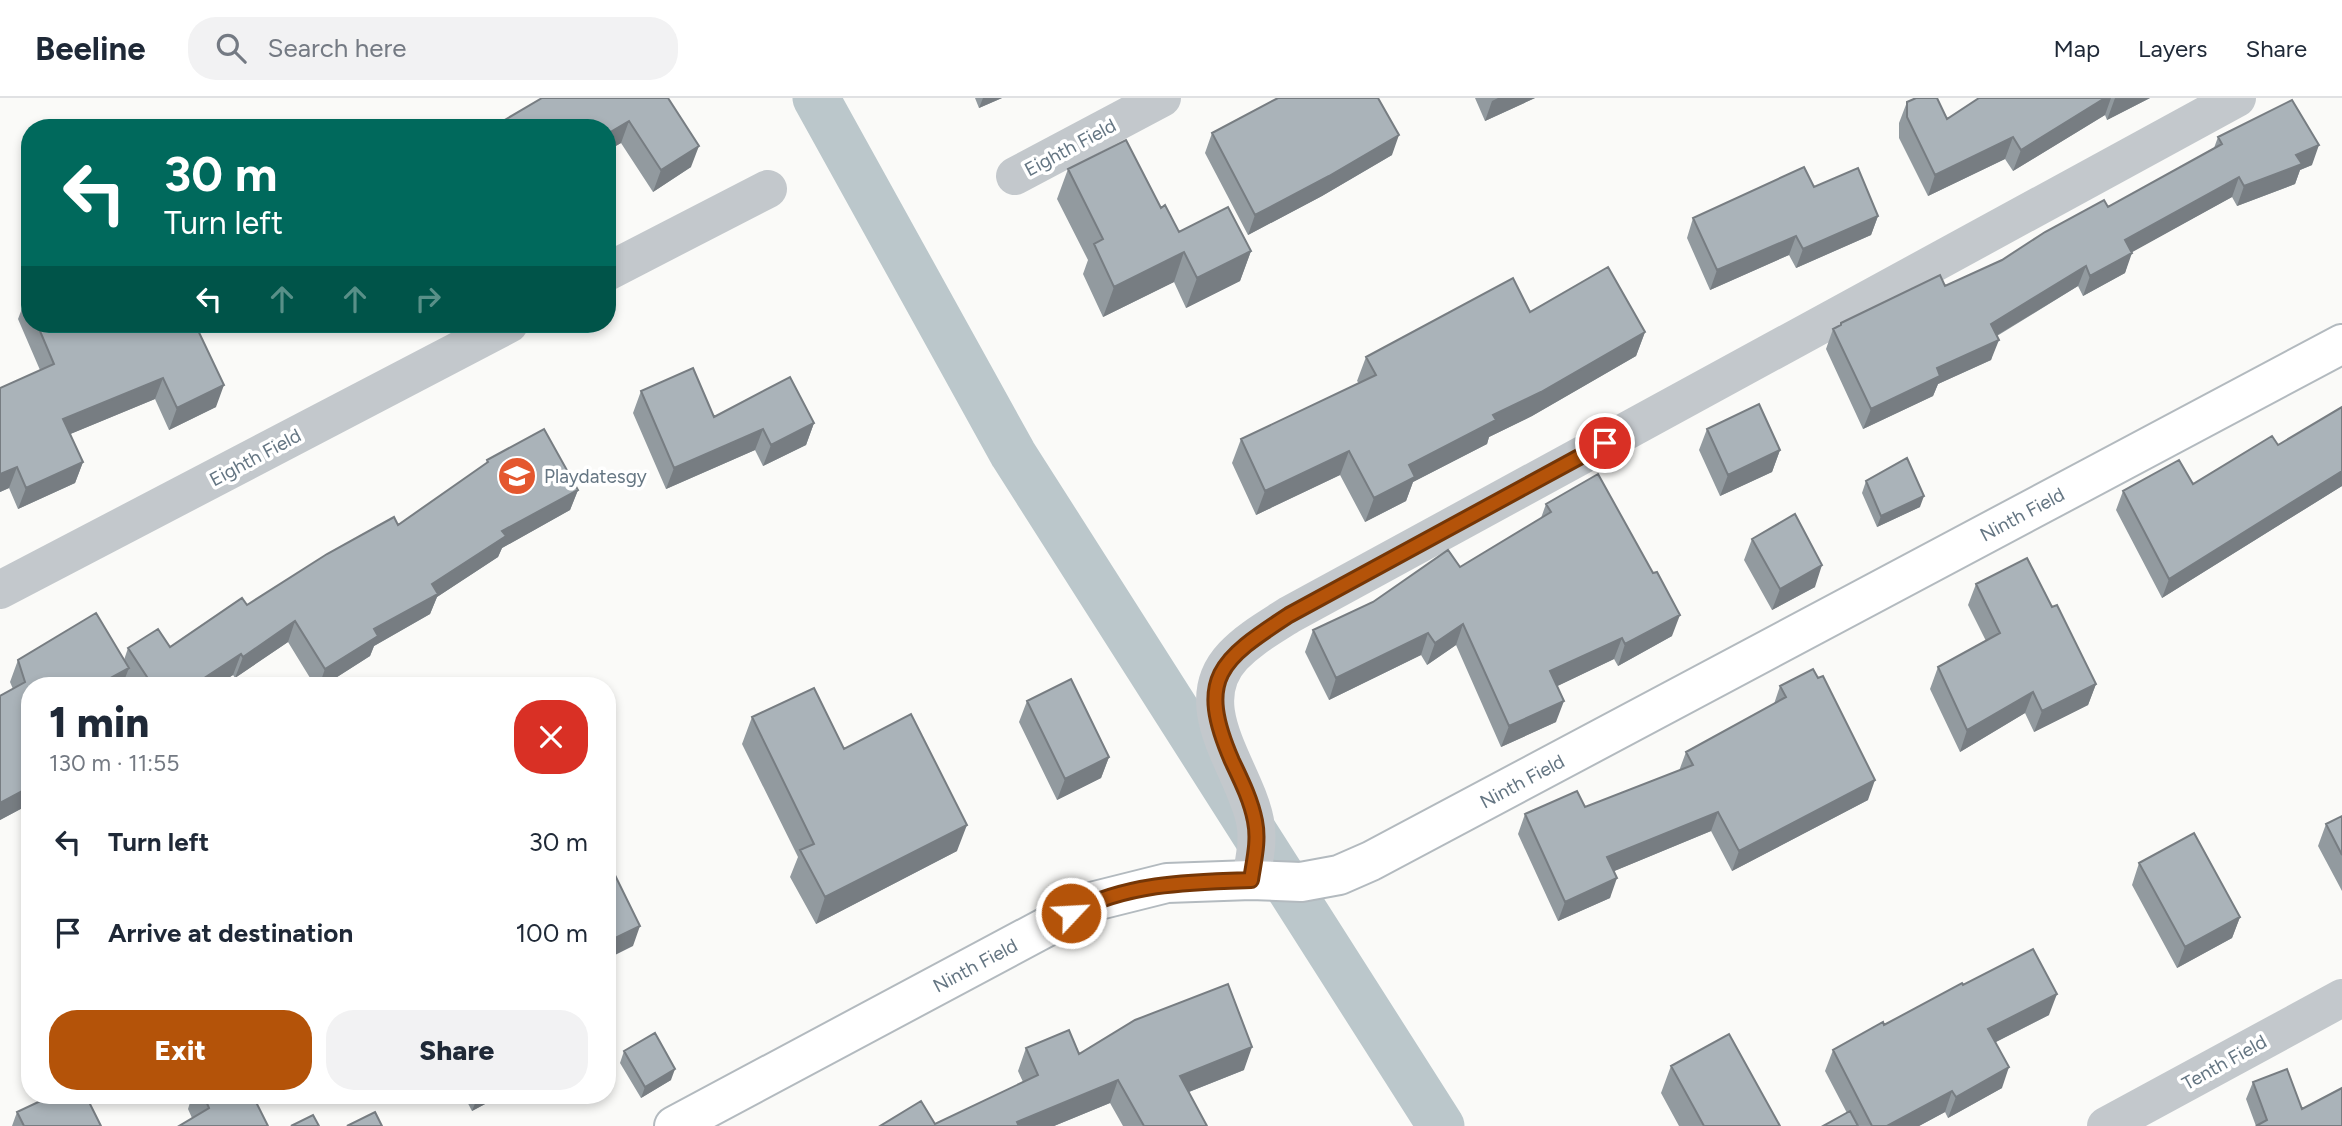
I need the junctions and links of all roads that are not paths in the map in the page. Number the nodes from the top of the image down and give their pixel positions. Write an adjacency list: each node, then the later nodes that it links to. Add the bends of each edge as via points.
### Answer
1 (1162, 98): 3 (street, Eighth Field)
2 (2237, 98): 9 (street, via 1301,608 1249,641 1231,658 1214,695 1220,733 1255,822 1257,847)
3 (1015, 176)
4 (768, 188): 5 (street)
5 (616, 267)
6 (492, 333): 8 (street, Eighth Field)
7 (2342, 344): 9 (street, Ninth Field, via 1371,861 1339,875 1301,882)
8 (0, 590)
9 (1251, 880): 11 (street, Ninth Field, via 1167,883 1094,901)
10 (2342, 998): 12 (street, Tenth Field)
11 (674, 1126)
12 (2106, 1126)

